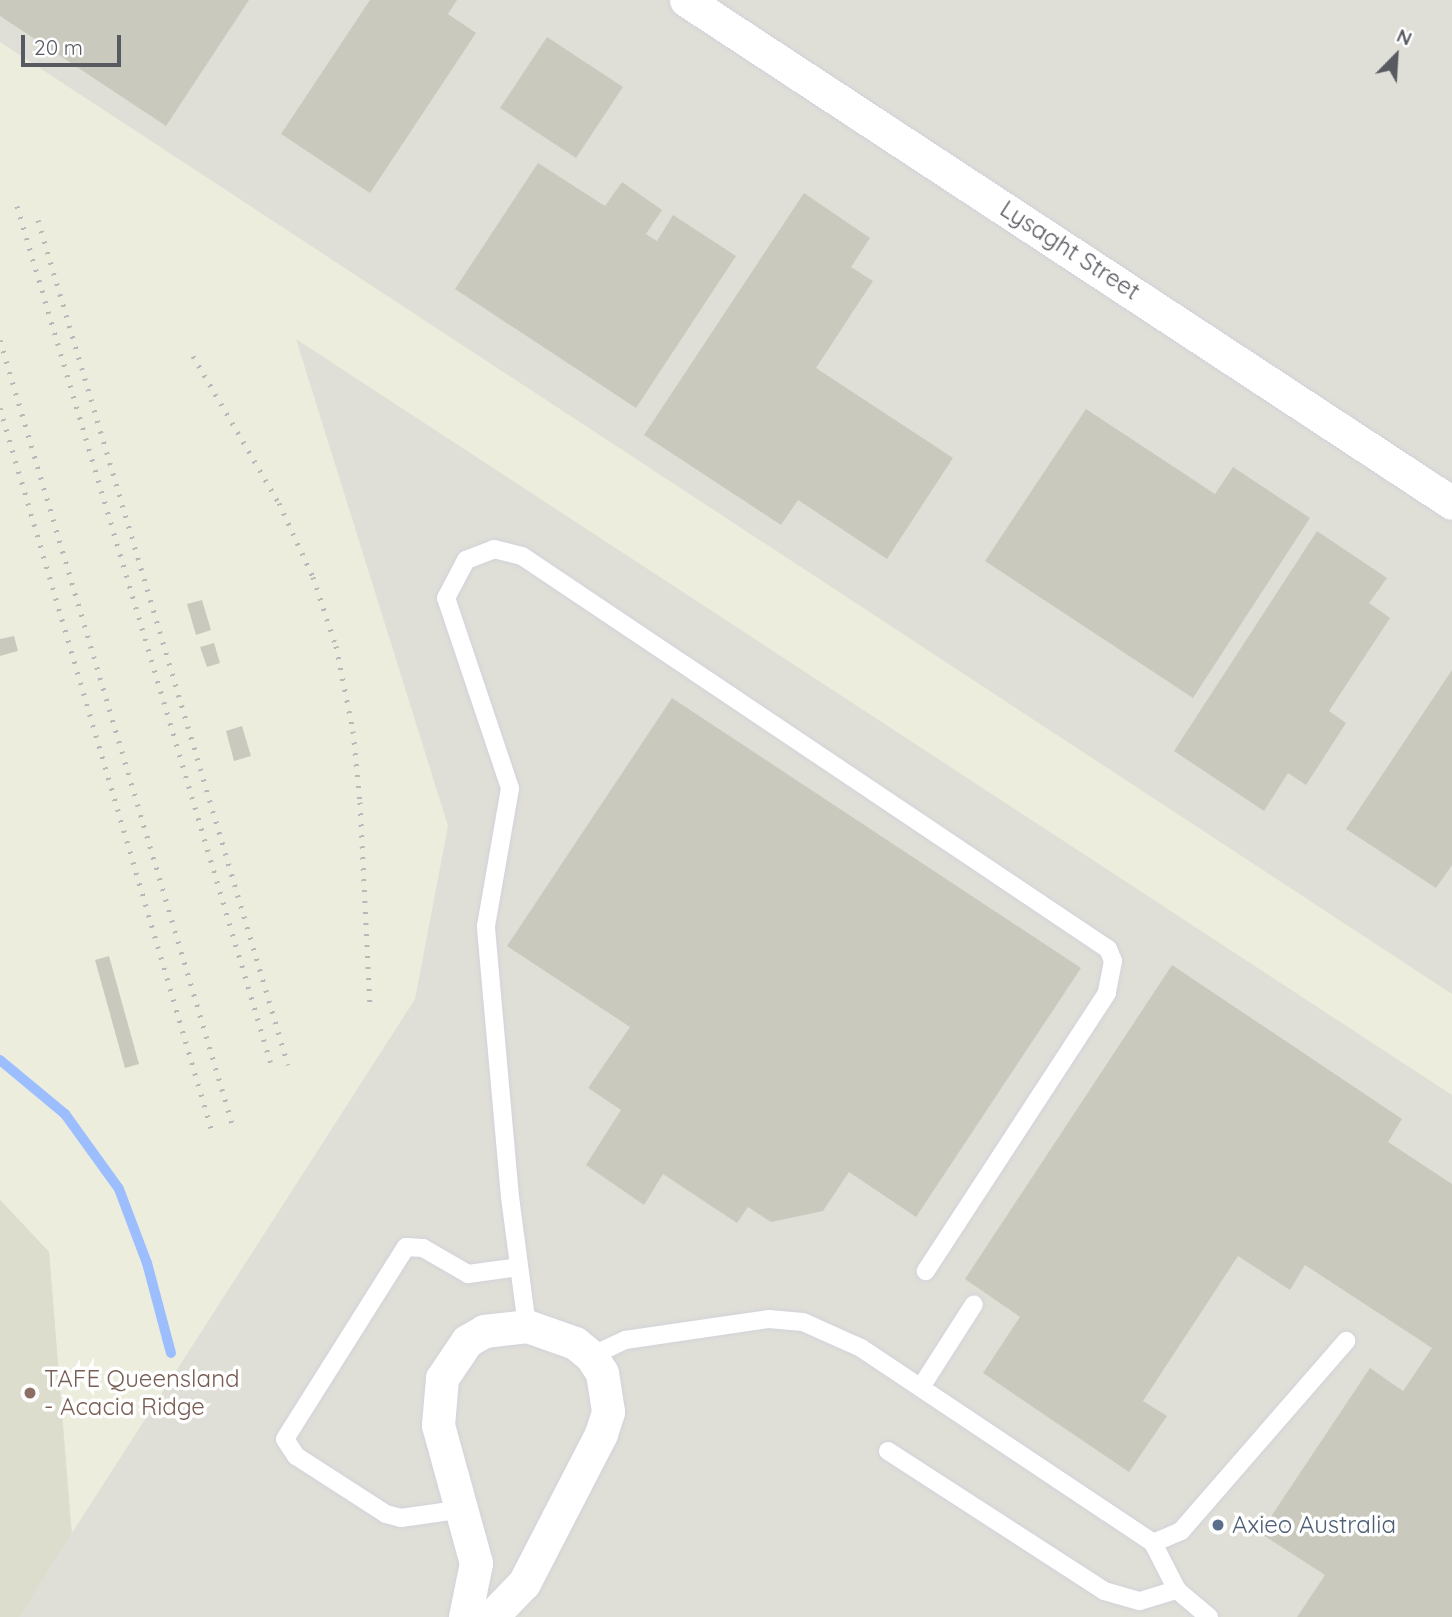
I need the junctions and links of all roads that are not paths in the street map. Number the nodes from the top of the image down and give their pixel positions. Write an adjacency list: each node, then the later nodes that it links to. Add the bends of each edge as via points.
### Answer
1 (686, 0): 2 (street, Lysaght Street)
2 (1452, 503)
3 (519, 1267): 4 (lane, via 486,926 510,788 446,598 466,560 494,549 522,556 1108,949 1113,961 1107,993); 6 (lane); 11 (lane, via 468,1274 423,1248 406,1247 285,1439 296,1456 386,1514 401,1518)
4 (926, 1271)
5 (974, 1304): 9 (lane)
6 (527, 1325): 8 (street, via 575,1343); 11 (street, via 484,1331 467,1341 442,1378 438,1425)
7 (1346, 1341): 12 (lane, via 1181,1531)
8 (591, 1356): 9 (lane, via 625,1340 769,1319 803,1322 831,1332); 16 (street, via 608,1393 601,1434 524,1583)
9 (920, 1387): 12 (lane)
10 (888, 1451): 13 (lane, via 1104,1591 1140,1601)
11 (464, 1509): 15 (street, via 476,1563)
12 (1153, 1543): 13 (lane)
13 (1177, 1590): 14 (lane)
14 (1206, 1616)
15 (465, 1617)
16 (491, 1617)

